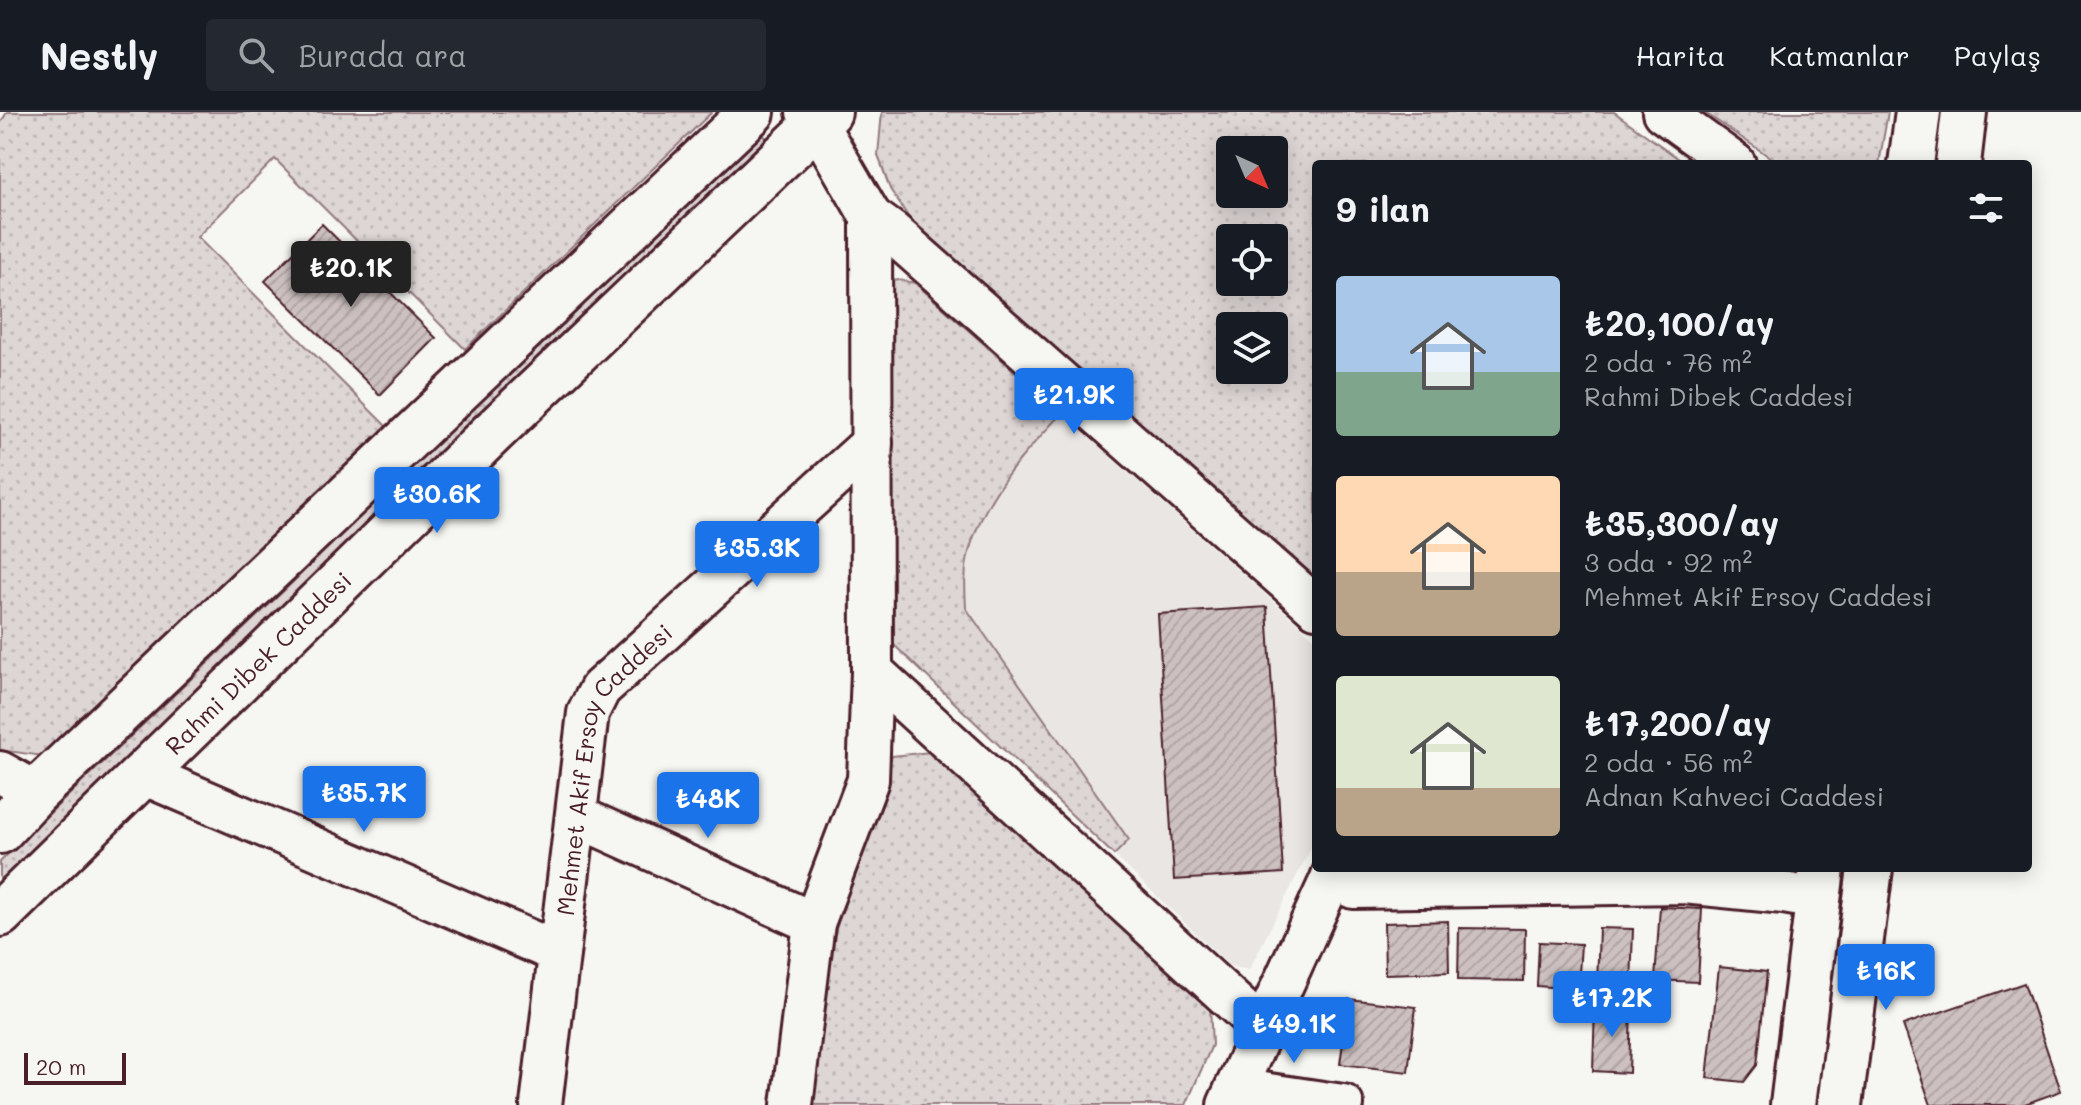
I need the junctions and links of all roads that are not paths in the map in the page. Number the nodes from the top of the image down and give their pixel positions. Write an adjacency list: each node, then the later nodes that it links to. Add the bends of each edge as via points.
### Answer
1 (752, 112): 14 (main road)
2 (1663, 112): 6 (street)
3 (1918, 112): 7 (main road)
4 (1964, 112): 8 (main road)
5 (817, 116): 9 (street); 13 (main road, Rahmi Dibek Caddesi)
6 (1729, 160)
7 (1912, 160)
8 (1958, 160)
9 (871, 217): 10 (street); 11 (street)
10 (872, 443): 12 (street); 15 (street, Mehmet Akif Ersoy Caddesi, via 600,689 588,713)
11 (1312, 603)
12 (872, 671): 21 (street, via 868,780); 23 (street)
13 (143, 774): 20 (main road, Rahmi Dibek Caddesi); 22 (street)
14 (18, 782): 16 (main road)
15 (576, 816): 21 (street); 22 (street, Mehmet Akif Ersoy Caddesi)
16 (0, 831)
17 (1334, 872): 19 (street, via 1353,888 1684,883 1784,893); 23 (street)
18 (1869, 872): 29 (main road)
19 (1820, 884): 28 (main road)
20 (0, 914)
21 (814, 923): 26 (street)
22 (559, 953): 25 (street, Mehmet Akif Ersoy Caddesi)
23 (1262, 1028): 24 (street)
24 (1232, 1097): 27 (street)
25 (541, 1105)
26 (792, 1105)
27 (1343, 1105)
28 (1793, 1105)
29 (1840, 1105)

